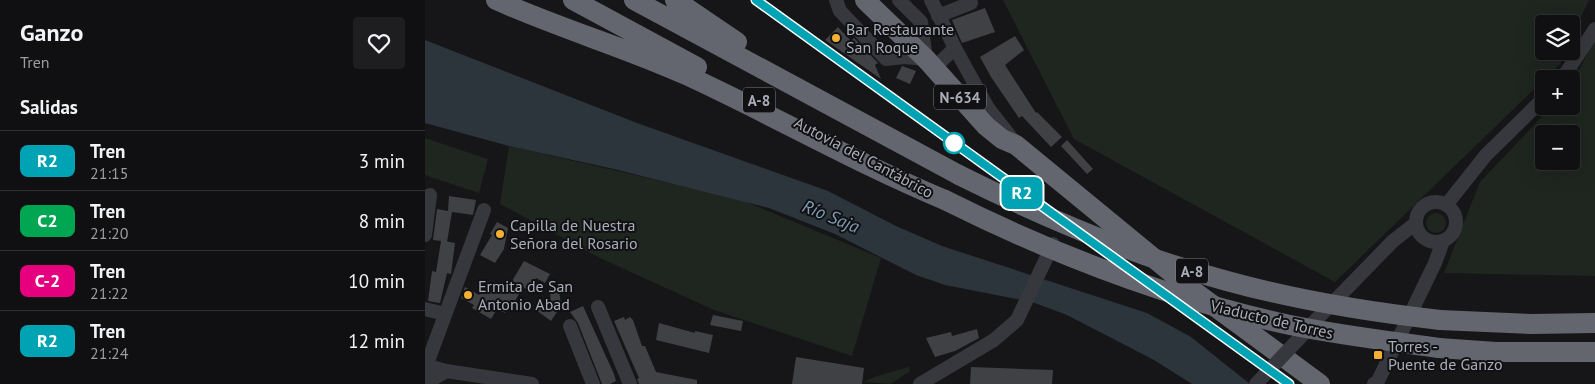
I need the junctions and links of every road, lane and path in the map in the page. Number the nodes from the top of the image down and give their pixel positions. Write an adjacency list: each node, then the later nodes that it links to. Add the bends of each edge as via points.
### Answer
1 (496, 0): 19 (highway, via 679,72 872,168)
2 (573, 0): 19 (highway, Autovía del Cantábrico / A-8)
3 (634, 0): 17 (highway, Autovía del Cantábrico / A-8)
4 (675, 0): 17 (highway, via 749,50)
5 (836, 0): 13 (street, via 840,12 886,59 904,57)
6 (865, 0): 13 (highway, N-634)
7 (899, 0): 13 (street, via 921,22)
8 (931, 0): 10 (street)
9 (971, 1): 10 (street)
10 (939, 16): 12 (street)
11 (1595, 29): 14 (street)
12 (955, 48): 13 (street); 16 (street, via 988,108)
13 (930, 63): 16 (highway, N-634, via 986,126)
14 (1568, 70)
15 (1535, 107): 20 (street, via 1486,155)
16 (1016, 145): 38 (highway, N-634, via 1195,292)
17 (956, 174): 29 (highway, Viaducto de Torres / A-8, bridge, via 1076,229 1188,270 1251,288 1440,320)
18 (430, 195): 23 (street)
19 (945, 200): 31 (highway, Viaducto de Torres / A-8, bridge, via 1061,254 1188,299 1291,325 1439,348 1496,352)
20 (1447, 204): 22 (street, via 1428,203 1419,211); 24 (street, via 1457,221 1453,233)
21 (484, 210): 28 (street)
22 (1415, 223): 24 (street, via 1425,239); 37 (street, bridge, via 1393,241)
23 (425, 235)
24 (1443, 241): 39 (street)
25 (1053, 244): 36 (street, via 1017,320 994,340)
26 (598, 307): 35 (street)
27 (425, 309): 28 (street)
28 (445, 314): 32 (street)
29 (1595, 323)
30 (570, 326): 34 (street)
31 (1595, 352)
32 (434, 373): 33 (street)
33 (532, 384)
34 (593, 384)
35 (630, 384)
36 (920, 384)
37 (1256, 384)
38 (1320, 384)
39 (1376, 384)

